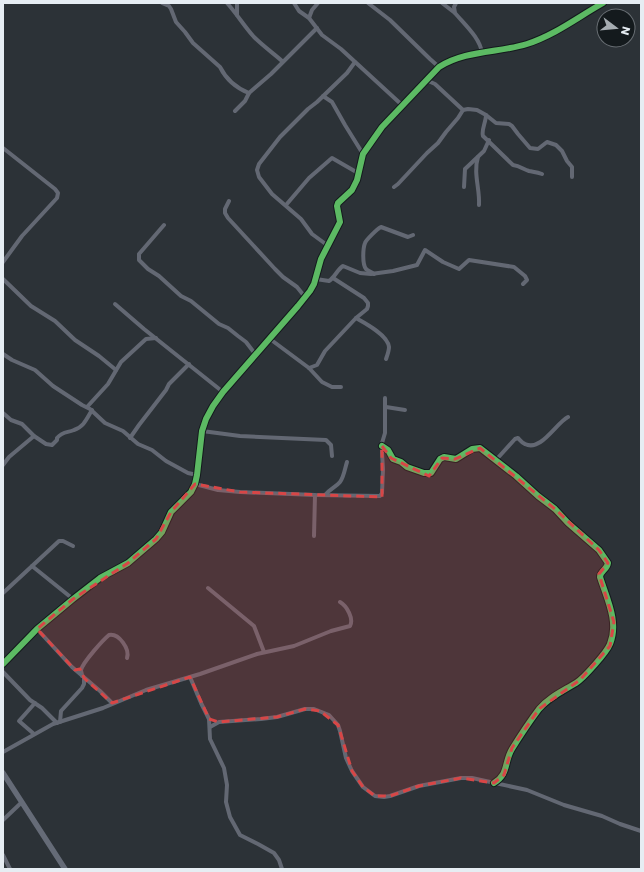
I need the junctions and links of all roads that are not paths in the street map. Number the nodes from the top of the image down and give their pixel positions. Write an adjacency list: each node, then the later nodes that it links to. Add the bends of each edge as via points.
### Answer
1 (162, 3): 19 (street, via 172,9 176,22 193,43 220,67 231,83)
2 (227, 3): 11 (street)
3 (237, 3): 11 (street)
4 (294, 3): 12 (street, via 301,13)
5 (318, 3): 12 (street)
6 (368, 3): 17 (street, via 379,10)
7 (442, 3): 10 (street)
8 (456, 3): 10 (street)
9 (603, 3): 14 (street, via 543,38 513,48)
10 (455, 13): 14 (street, via 478,40)
11 (237, 15): 15 (street, via 254,36)
12 (309, 18): 13 (street)
13 (317, 28): 15 (street); 16 (street)
14 (482, 53): 17 (street, via 467,55)
15 (282, 62): 19 (street)
16 (355, 62): 20 (street); 21 (street)
17 (439, 67): 18 (street)
18 (426, 80): 21 (street); 22 (street, via 435,84)
19 (249, 93): 23 (street)
20 (323, 96): 27 (street, via 332,102); 35 (street, via 280,137 257,167 259,177 272,194)
21 (402, 105): 27 (street)
22 (463, 110): 24 (street, via 472,109); 32 (street, via 438,143)
23 (235, 111)
24 (486, 115): 25 (street, via 482,134); 31 (street, via 496,123 507,123 512,126 530,148 538,149 547,142 556,145 571,165)
25 (489, 140): 28 (street); 30 (street, via 513,165)
26 (3, 148): 40 (street, via 58,193)
27 (363, 154): 29 (street)
28 (478, 156): 33 (street, via 465,169); 36 (street, via 476,175)
29 (358, 173): 35 (street, via 332,158 309,178); 39 (street, via 352,190 338,203 340,222)
30 (542, 174)
31 (572, 177)
32 (394, 187)
33 (464, 187)
34 (229, 201): 46 (street, via 225,209 228,218)
35 (286, 205): 39 (street, via 301,218 312,234)
36 (479, 205)
37 (164, 225): 52 (street, via 139,254 139,260 181,296 246,342)
38 (413, 235): 41 (street, via 408,237 381,227 378,229 365,243 363,253 364,266)
39 (327, 245): 44 (street)
40 (3, 262)
41 (374, 274): 42 (street, via 360,273 343,266 337,270); 45 (street, via 416,265 426,250 459,269 469,260 514,267 525,276 527,280)
42 (334, 278): 44 (street, via 327,281); 48 (street, via 367,301 367,309)
43 (3, 279): 56 (street, via 31,306)
44 (316, 279): 46 (street)
45 (523, 284)
46 (305, 297): 50 (street)
47 (115, 304): 49 (street)
48 (356, 318): 53 (street, via 371,326 386,341 389,348); 55 (street, via 325,351 317,365)
49 (156, 338): 54 (street); 56 (street, via 144,341)
50 (270, 339): 52 (street); 55 (street)
51 (3, 354): 60 (street, via 35,370 53,386)
52 (256, 355): 58 (street)
53 (386, 360)
54 (189, 364): 58 (street); 68 (street, via 169,384)
55 (310, 368): 57 (street, via 322,382)
56 (116, 370): 60 (street, via 108,384)
57 (341, 388)
58 (223, 392): 66 (street, via 206,419)
59 (385, 398): 61 (street)
60 (87, 407): 62 (street)
61 (386, 408): 63 (street); 69 (street)
62 (92, 410): 67 (street, via 85,423 76,429 63,432 54,444 49,445); 68 (street, via 105,423 123,431)
63 (405, 410)
64 (3, 413): 67 (street, via 11,420 22,424)
65 (568, 417): 71 (street, via 537,444 528,445 516,438)
66 (202, 431): 70 (street, via 240,436 326,440 331,445); 74 (street)
67 (34, 436): 73 (street)
68 (130, 438): 74 (street, via 166,461)
69 (382, 446): 71 (street, via 393,459 426,474 431,473 442,458 446,456 456,459 475,448 483,450); 77 (street, via 383,485 380,496)
70 (332, 456)
71 (495, 460): 103 (street, via 555,508 602,554 608,565 600,577 614,622 610,646 580,680 539,709 512,748 504,775)
72 (347, 462): 77 (street, via 342,480)
73 (3, 465)
74 (197, 475): 75 (street)
75 (196, 484): 76 (street, via 218,490); 83 (street, via 170,512 162,532 156,539 128,563 100,578)
76 (315, 495): 77 (street); 78 (street)
77 (325, 495)
78 (314, 536)
79 (73, 546): 80 (street, via 59,541)
80 (32, 566): 82 (street); 83 (street)
81 (208, 588): 86 (street, via 252,623)
82 (3, 593)
83 (73, 599): 85 (street)
84 (340, 602): 86 (street, via 351,617 350,626 294,646)
85 (38, 629): 88 (street); 90 (street)
86 (264, 652): 93 (street)
87 (127, 658): 89 (street, via 128,651 118,638 111,634)
88 (3, 664)
89 (82, 667): 90 (street); 92 (street)
90 (75, 670): 92 (street)
91 (3, 672): 94 (street)
92 (83, 677): 95 (street); 97 (street, via 82,688 61,711)
93 (190, 677): 95 (street); 96 (street)
94 (35, 703): 97 (street); 100 (street, via 19,721)
95 (112, 703): 97 (street)
96 (209, 718): 98 (street); 99 (street)
97 (58, 722): 100 (street)
98 (219, 722): 99 (street); 103 (street, via 277,717 305,709 314,709 329,715 340,731 352,771 358,781 368,792 379,797 460,778)
99 (210, 727): 110 (street, via 210,739 224,768 226,802 230,817 240,835 274,853)
100 (34, 734): 101 (street)
101 (3, 752)
102 (3, 773): 104 (main road)
103 (494, 783): 106 (street, via 527,790)
104 (22, 802): 105 (street); 109 (main road)
105 (3, 820)
106 (641, 831)
107 (3, 855): 108 (street)
108 (10, 869)
109 (65, 869)
110 (282, 869)

